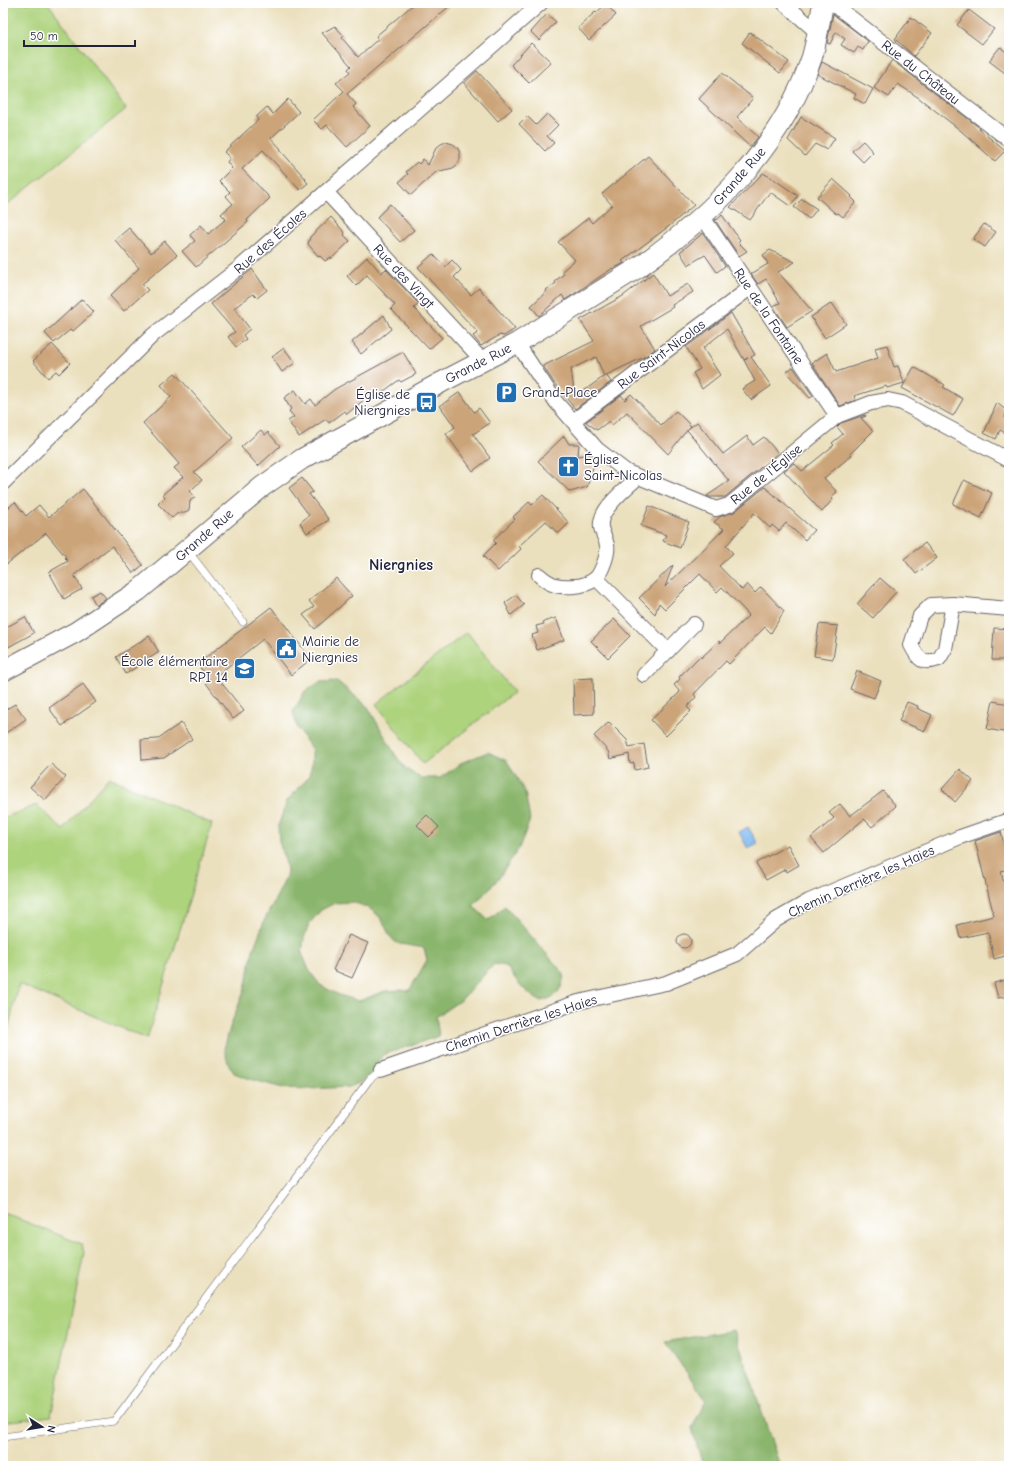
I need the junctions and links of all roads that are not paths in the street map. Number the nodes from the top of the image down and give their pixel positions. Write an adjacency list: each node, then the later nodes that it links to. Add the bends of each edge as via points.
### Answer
1 (541, 3): 7 (street, Rue des Écoles)
2 (784, 3): 5 (street)
3 (823, 3): 5 (street, Grande Rue)
4 (832, 3): 6 (street, Rue du Château)
5 (818, 33): 8 (street, Grande Rue, via 804,78 782,122 750,167)
6 (1009, 140)
7 (326, 192): 11 (street, Rue des Vingt); 16 (street, Rue des Écoles, via 239,268 153,335)
8 (702, 216): 9 (street, Rue de la Fontaine); 10 (street, Grande Rue, via 640,267)
9 (750, 288): 12 (street, Rue de la Fontaine); 13 (street, Rue Saint-Nicolas)
10 (517, 343): 11 (street, Grande Rue); 13 (street, Rue de l'Église, via 556,402)
11 (482, 360): 17 (street, Grande Rue, via 341,436 282,472)
12 (837, 416): 14 (street, Rue de l'Église, via 871,402 888,400 902,403); 15 (street, Rue de l'Église, via 729,505 716,509)
13 (572, 421): 15 (street, Rue de l'Église, via 597,449 627,472)
14 (1009, 460)
15 (638, 477): 19 (street, via 606,510 601,519 600,529 607,546 605,562)
16 (3, 482)
17 (187, 550): 22 (lane); 25 (street, Grande Rue, via 138,592 76,632)
18 (539, 574): 19 (street, via 548,583 562,587 579,586)
19 (596, 578): 24 (street)
20 (953, 604): 21 (street)
21 (1009, 609)
22 (243, 622)
23 (694, 624): 24 (street)
24 (668, 651): 26 (street)
25 (3, 671)
26 (644, 675)
27 (1009, 820): 28 (street, Chemin Derrière les Haies, via 960,837 809,901 776,920 737,954 666,983 578,1002)
28 (381, 1070): 29 (lane, via 368,1080 114,1421)
29 (3, 1437)

